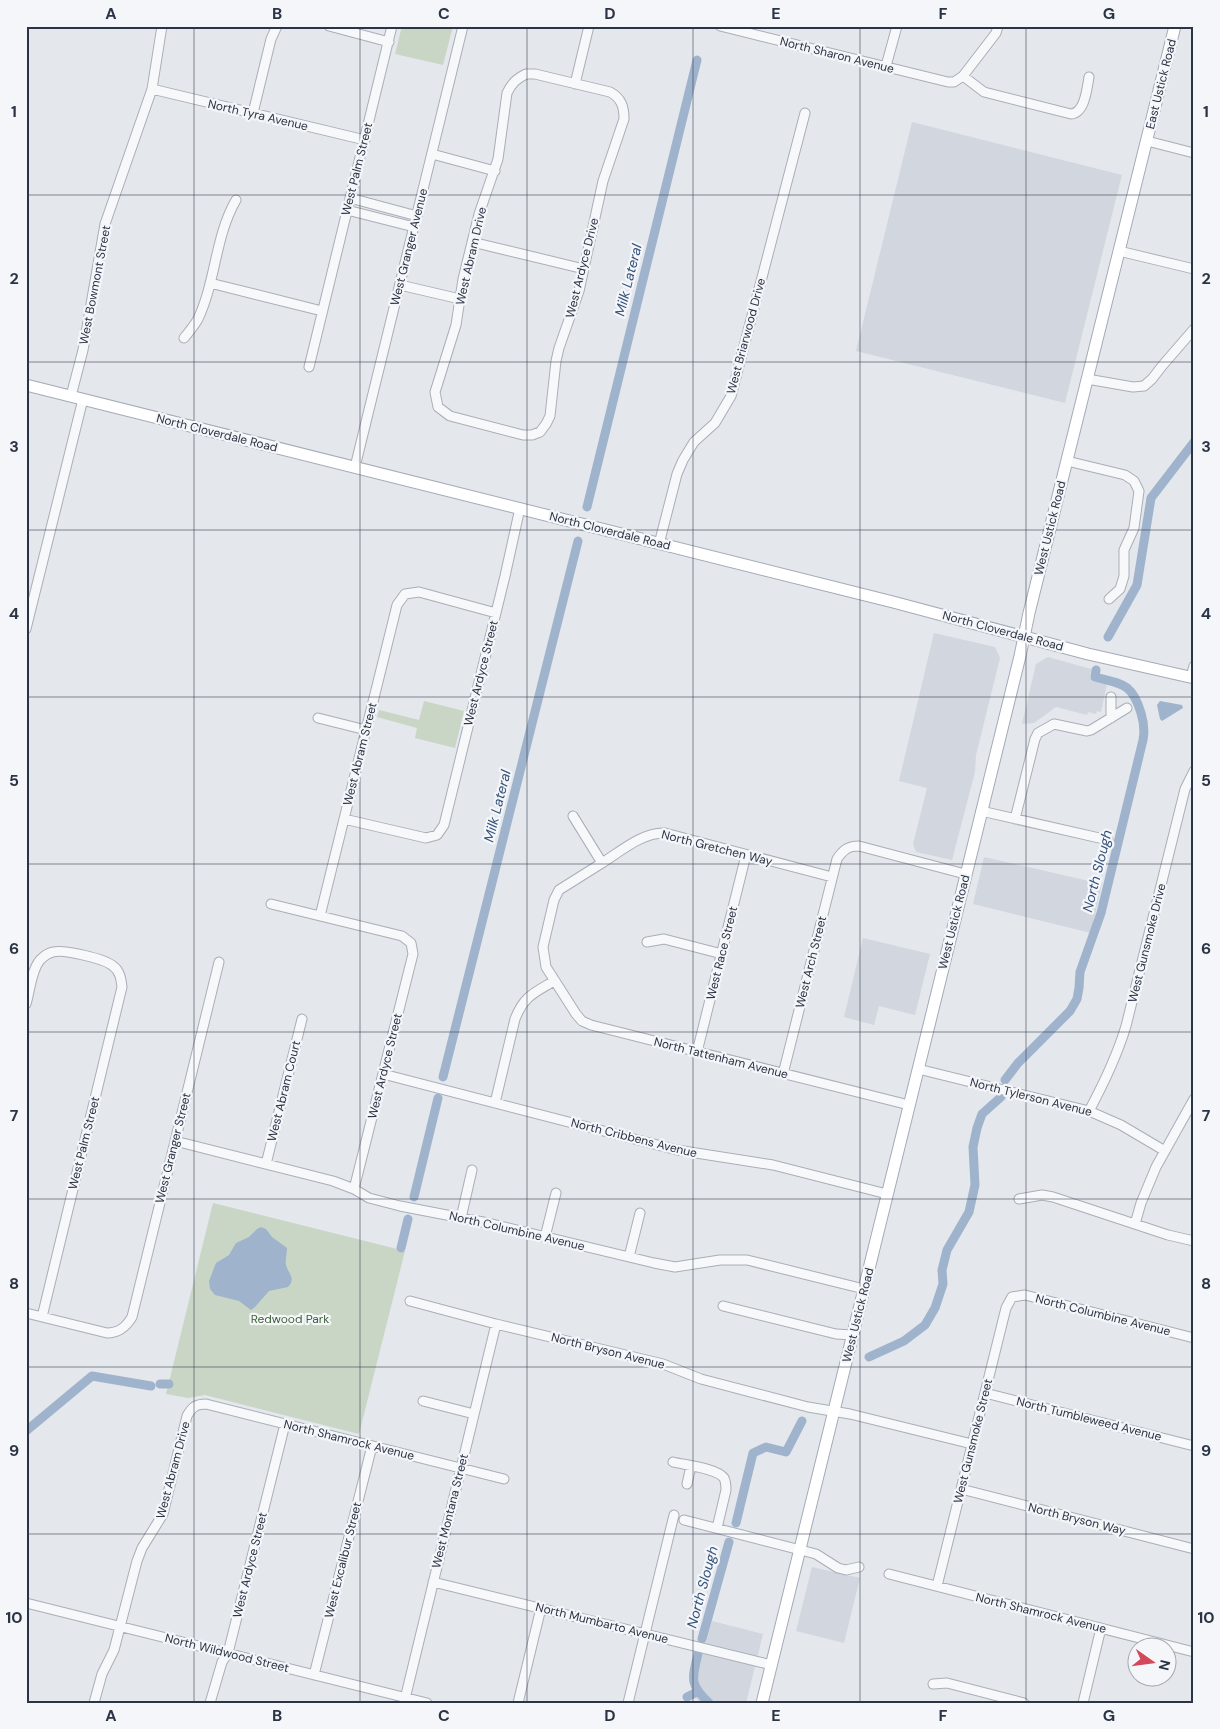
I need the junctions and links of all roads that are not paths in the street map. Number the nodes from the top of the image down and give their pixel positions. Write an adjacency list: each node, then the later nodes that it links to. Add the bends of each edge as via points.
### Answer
1 (162, 26): 16 (street, West Bowmont Street)
2 (277, 26): 17 (street)
3 (328, 26): 11 (street)
4 (392, 26): 11 (street, West Palm Street)
5 (464, 26): 22 (street, West Granger Avenue)
6 (589, 26): 15 (street)
7 (720, 26): 12 (street, North Sharon Avenue)
8 (897, 26): 12 (street)
9 (998, 26): 13 (street)
10 (1175, 26): 20 (main road, East Ustick Road)
11 (389, 42): 19 (street, West Palm Street)
12 (886, 66): 13 (street, North Sharon Avenue, via 948,82)
13 (963, 76): 14 (street, via 984,92 1076,113 1080,110)
14 (1089, 77)
15 (575, 84): 23 (street, West Abram Drive, via 535,74 526,74 511,84); 31 (street, West Ardyce Drive, via 610,92 622,102 624,111 603,181)
16 (152, 89): 17 (street, North Tyra Avenue); 42 (street, West Bowmont Street, via 105,224)
17 (253, 113): 19 (street, North Tyra Avenue)
18 (805, 114): 47 (street, West Briarwood Drive, via 731,396 715,423 694,442 683,460)
19 (364, 140): 24 (street, West Palm Street)
20 (1146, 141): 21 (street); 30 (main road, West Ustick Road)
21 (1194, 153)
22 (432, 154): 23 (street); 27 (street, West Granger Avenue)
23 (495, 171): 29 (street, West Abram Drive)
24 (350, 198): 26 (street, West Palm Street); 27 (street)
25 (236, 200): 33 (street, via 226,220)
26 (347, 210): 28 (street); 36 (street, West Palm Street)
27 (417, 216): 28 (street, West Granger Avenue)
28 (414, 227): 34 (street, West Granger Avenue)
29 (472, 242): 31 (street); 35 (street, West Abram Drive)
30 (1119, 251): 32 (street); 40 (main road, West Ustick Road)
31 (584, 269): 43 (street, West Ardyce Drive, via 556,361 550,416 540,432 523,435 450,416)
32 (1194, 269)
33 (210, 282): 36 (street); 38 (street, via 197,321)
34 (400, 285): 35 (street); 45 (street, West Granger Avenue)
35 (460, 300): 43 (street, West Abram Drive, via 456,325 435,392)
36 (322, 311): 39 (street, West Palm Street)
37 (1194, 329): 40 (street, via 1144,386)
38 (184, 338)
39 (309, 367)
40 (1087, 379): 44 (main road, West Ustick Road)
41 (26, 385): 42 (main road, North Cloverdale Road)
42 (77, 397): 45 (main road, North Cloverdale Road); 50 (street, West Bowmont Street)
43 (438, 407)
44 (1067, 461): 48 (street, via 1125,475 1134,481 1139,491 1136,519 1124,550 1124,576 1120,589); 51 (main road, West Ustick Road)
45 (355, 468): 46 (main road, North Cloverdale Road)
46 (520, 508): 47 (main road, North Cloverdale Road); 49 (street, West Ardyce Street)
47 (659, 544): 51 (main road, North Cloverdale Road)
48 (1109, 599)
49 (496, 613): 57 (street, West Abram Street, via 419,592 405,594 397,605); 61 (street, West Ardyce Street, via 444,825 436,835 426,838)
50 (26, 629)
51 (1024, 636): 52 (main road, North Cloverdale Road, via 1088,654); 59 (main road, West Ustick Road)
52 (1193, 674)
53 (1111, 697): 56 (street)
54 (1127, 708): 56 (street)
55 (318, 718): 57 (street)
56 (1112, 718): 62 (street, via 1091,730 1054,724 1038,734)
57 (366, 730): 61 (street, West Abram Street)
58 (1194, 771): 83 (street, West Gunsmoke Drive, via 1185,789 1126,1026 1108,1076)
59 (981, 812): 62 (street); 66 (main road, West Ustick Road)
60 (573, 816): 65 (street)
61 (344, 819): 69 (street, West Abram Street)
62 (1015, 819): 63 (street)
63 (1108, 840)
64 (746, 855): 65 (street, North Gretchen Way, via 655,832); 67 (street, North Gretchen Way); 71 (street, West Race Street)
65 (602, 862): 73 (street, North Gretchen Way, via 566,884 554,900 542,947 546,967)
66 (966, 874): 67 (street, West Arch Street, via 850,846 837,859); 77 (main road, West Ustick Road)
67 (832, 877): 79 (street, West Arch Street)
68 (271, 904): 69 (street)
69 (320, 916): 78 (street, West Ardyce Street, via 402,936 411,943 413,954)
70 (647, 942): 71 (street, via 664,939)
71 (722, 954): 76 (street, West Race Street)
72 (219, 962): 84 (street, West Granger Street)
73 (554, 981): 76 (street, North Tattenham Avenue, via 582,1021); 81 (street, via 525,1000 519,1009)
74 (26, 1004): 103 (street, West Palm Street, via 36,966 48,953 63,951 106,962 118,970 122,987)
75 (302, 1019): 86 (street, West Abram Court)
76 (697, 1052): 79 (street, North Tattenham Avenue)
77 (918, 1069): 82 (main road, West Ustick Road); 83 (street, North Tylerson Avenue)
78 (383, 1074): 81 (street, North Cribbens Avenue); 88 (street, West Ardyce Street)
79 (783, 1074): 82 (street, North Tattenham Avenue)
80 (1194, 1099): 85 (street)
81 (495, 1103): 90 (street, North Cribbens Avenue, via 677,1150 773,1165)
82 (909, 1105): 90 (main road, West Ustick Road)
83 (1089, 1111): 85 (street, North Tylerson Avenue, via 1121,1125)
84 (175, 1141): 86 (street, North Columbine Avenue); 103 (street, West Granger Street, via 132,1317 121,1330 107,1333)
85 (1165, 1151): 94 (street, via 1141,1202)
86 (266, 1164): 88 (street, North Columbine Avenue)
87 (472, 1170): 93 (street)
88 (354, 1189): 93 (street, North Columbine Avenue, via 369,1198)
89 (556, 1193): 95 (street)
90 (888, 1194): 98 (main road, West Ustick Road)
91 (1019, 1199): 94 (street, via 1042,1195 1053,1197)
92 (640, 1213): 97 (street)
93 (461, 1218): 95 (street, North Columbine Avenue)
94 (1135, 1224): 96 (street)
95 (545, 1237): 97 (street, North Columbine Avenue)
96 (1194, 1241)
97 (630, 1257): 98 (street, North Columbine Avenue, via 675,1267 720,1260 747,1260)
98 (864, 1289): 105 (main road, West Ustick Road)
99 (1012, 1297): 106 (street, North Columbine Avenue, via 1025,1295); 107 (street, West Gunsmoke Street, via 1006,1308)
100 (410, 1301): 104 (street, North Bryson Avenue)
101 (723, 1306): 105 (street, via 836,1334)
102 (26, 1313): 103 (street)
103 (42, 1316)
104 (496, 1324): 110 (street, North Bryson Avenue, via 663,1364 701,1379); 111 (street, West Montana Street)
105 (853, 1335): 110 (main road, West Ustick Road)
106 (1194, 1338)
107 (985, 1393): 113 (street, West Gunsmoke Street); 115 (street, North Tumbleweed Avenue)
108 (422, 1401): 111 (street)
109 (194, 1406): 112 (street, North Shamrock Avenue, via 206,1404); 133 (street, West Abram Drive, via 188,1416 163,1514 136,1561)
110 (834, 1412): 113 (street); 125 (main road, West Ustick Road)
111 (474, 1414): 118 (street, West Montana Street)
112 (286, 1424): 114 (street, North Shamrock Avenue); 137 (street, West Ardyce Street)
113 (972, 1444): 121 (street, West Gunsmoke Street)
114 (372, 1446): 118 (street, North Shamrock Avenue); 139 (street, West Excalibur Street)
115 (1194, 1446)
116 (673, 1462): 117 (street)
117 (691, 1466): 120 (street); 124 (street, via 717,1472 724,1478 726,1484)
118 (461, 1468): 119 (street, North Shamrock Avenue); 129 (street, West Montana Street)
119 (504, 1479)
120 (687, 1484)
121 (961, 1489): 126 (street, North Bryson Way); 130 (street, West Gunsmoke Street)
122 (674, 1515): 135 (street)
123 (684, 1520): 124 (street)
124 (717, 1528): 125 (street)
125 (800, 1549): 127 (street, via 820,1556 838,1568); 138 (main road, West Ustick Road)
126 (1194, 1549)
127 (859, 1567)
128 (889, 1574): 130 (street, North Shamrock Avenue)
129 (433, 1582): 132 (street, North Mumbarto Avenue); 142 (street, West Montana Street)
130 (937, 1586): 134 (street, North Shamrock Avenue)
131 (26, 1603): 133 (street, North Wildwood Street)
132 (541, 1608): 135 (street, North Mumbarto Avenue); 146 (street)
133 (119, 1626): 137 (street, North Wildwood Street); 143 (street, West Abram Drive, via 114,1650 102,1674)
134 (1101, 1628): 136 (street, North Shamrock Avenue); 150 (street)
135 (645, 1633): 138 (street, North Mumbarto Avenue); 147 (street)
136 (1194, 1652)
137 (228, 1653): 139 (street, North Wildwood Street); 144 (street, West Ardyce Street, via 222,1662)
138 (772, 1665): 148 (main road, West Ustick Road)
139 (314, 1675): 142 (street, North Wildwood Street)
140 (933, 1684): 141 (street, via 947,1683)
141 (992, 1699): 149 (street)
142 (404, 1700): 145 (street, North Wildwood Street)
143 (94, 1703)
144 (210, 1703)
145 (427, 1703)
146 (518, 1703)
147 (628, 1703)
148 (762, 1703)
149 (1024, 1703)
150 (1083, 1703)

